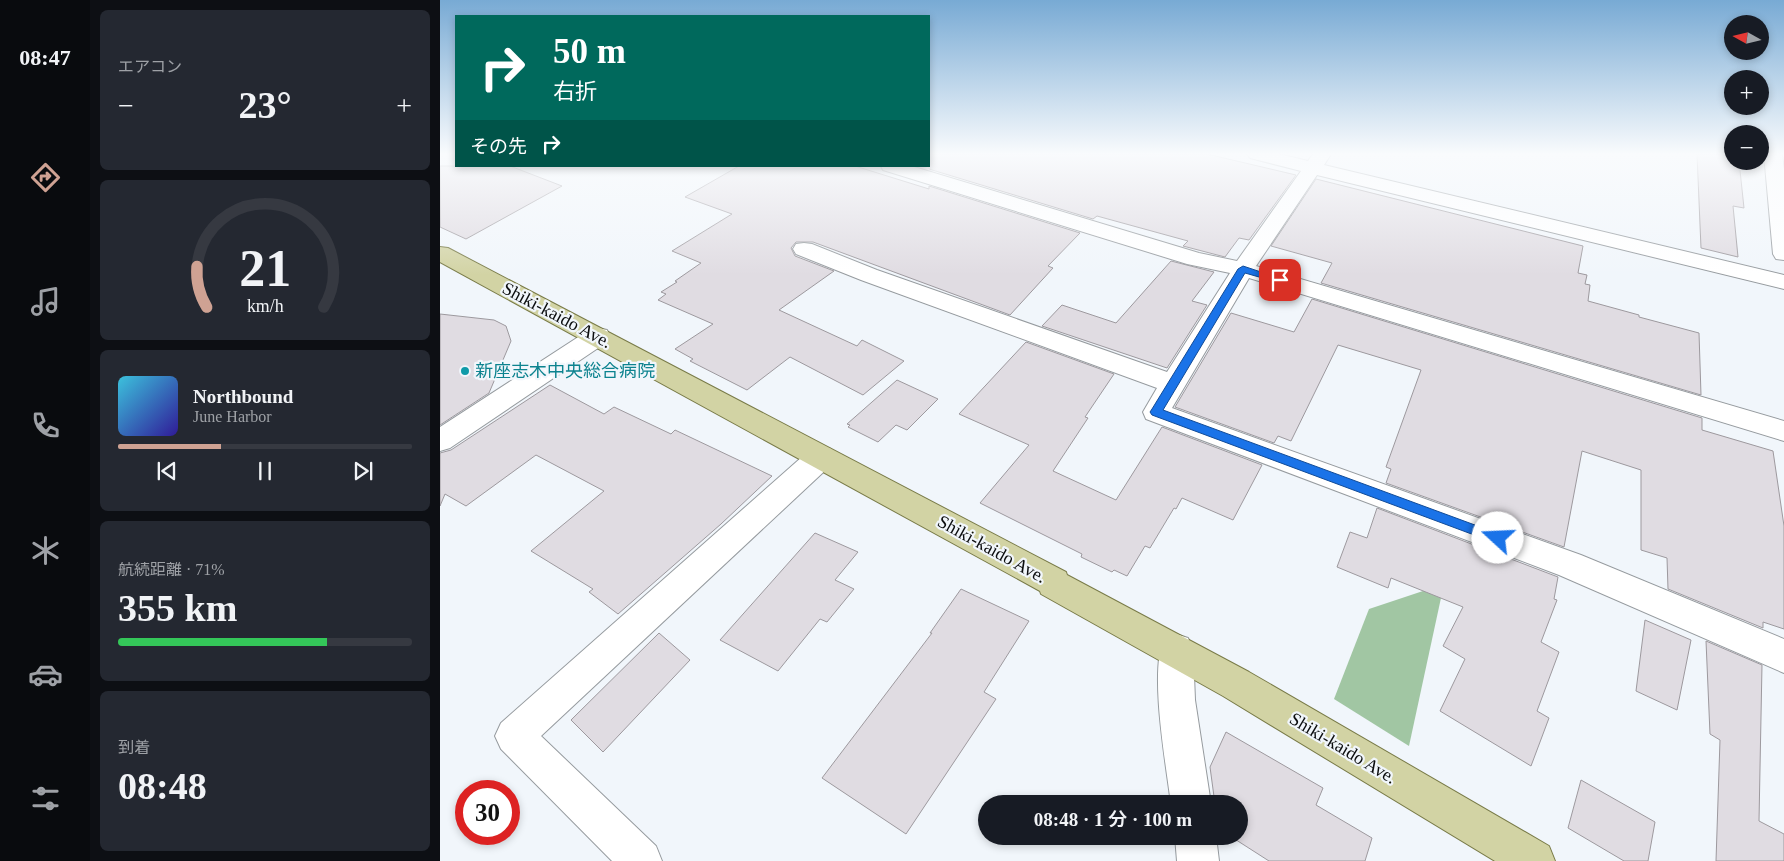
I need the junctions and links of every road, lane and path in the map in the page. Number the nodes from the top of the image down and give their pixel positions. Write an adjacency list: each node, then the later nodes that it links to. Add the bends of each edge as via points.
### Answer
1 (982, 194): 8 (street, via 1195,259)
2 (1295, 194): 8 (street)
3 (1446, 194): 9 (street)
4 (1777, 194): 7 (street)
5 (804, 249): 11 (street)
6 (440, 253): 10 (main road, Shiki-kaido Ave.)
7 (1784, 254)
8 (1243, 269): 11 (street); 12 (street)
9 (1784, 282)
10 (598, 336): 13 (street); 14 (main road, Shiki-kaido Ave.)
11 (1173, 384): 16 (street, via 1156,412 1570,565)
12 (1784, 431)
13 (440, 441)
14 (821, 457): 15 (main road, Shiki-kaido Ave.); 19 (street, via 514,736)
15 (1176, 650): 17 (street, via 1177,700); 21 (main road, Shiki-kaido Ave.)
16 (1784, 656)
17 (1190, 795)
18 (1196, 845): 20 (street)
19 (641, 861)
20 (1198, 861)
21 (1534, 861)

